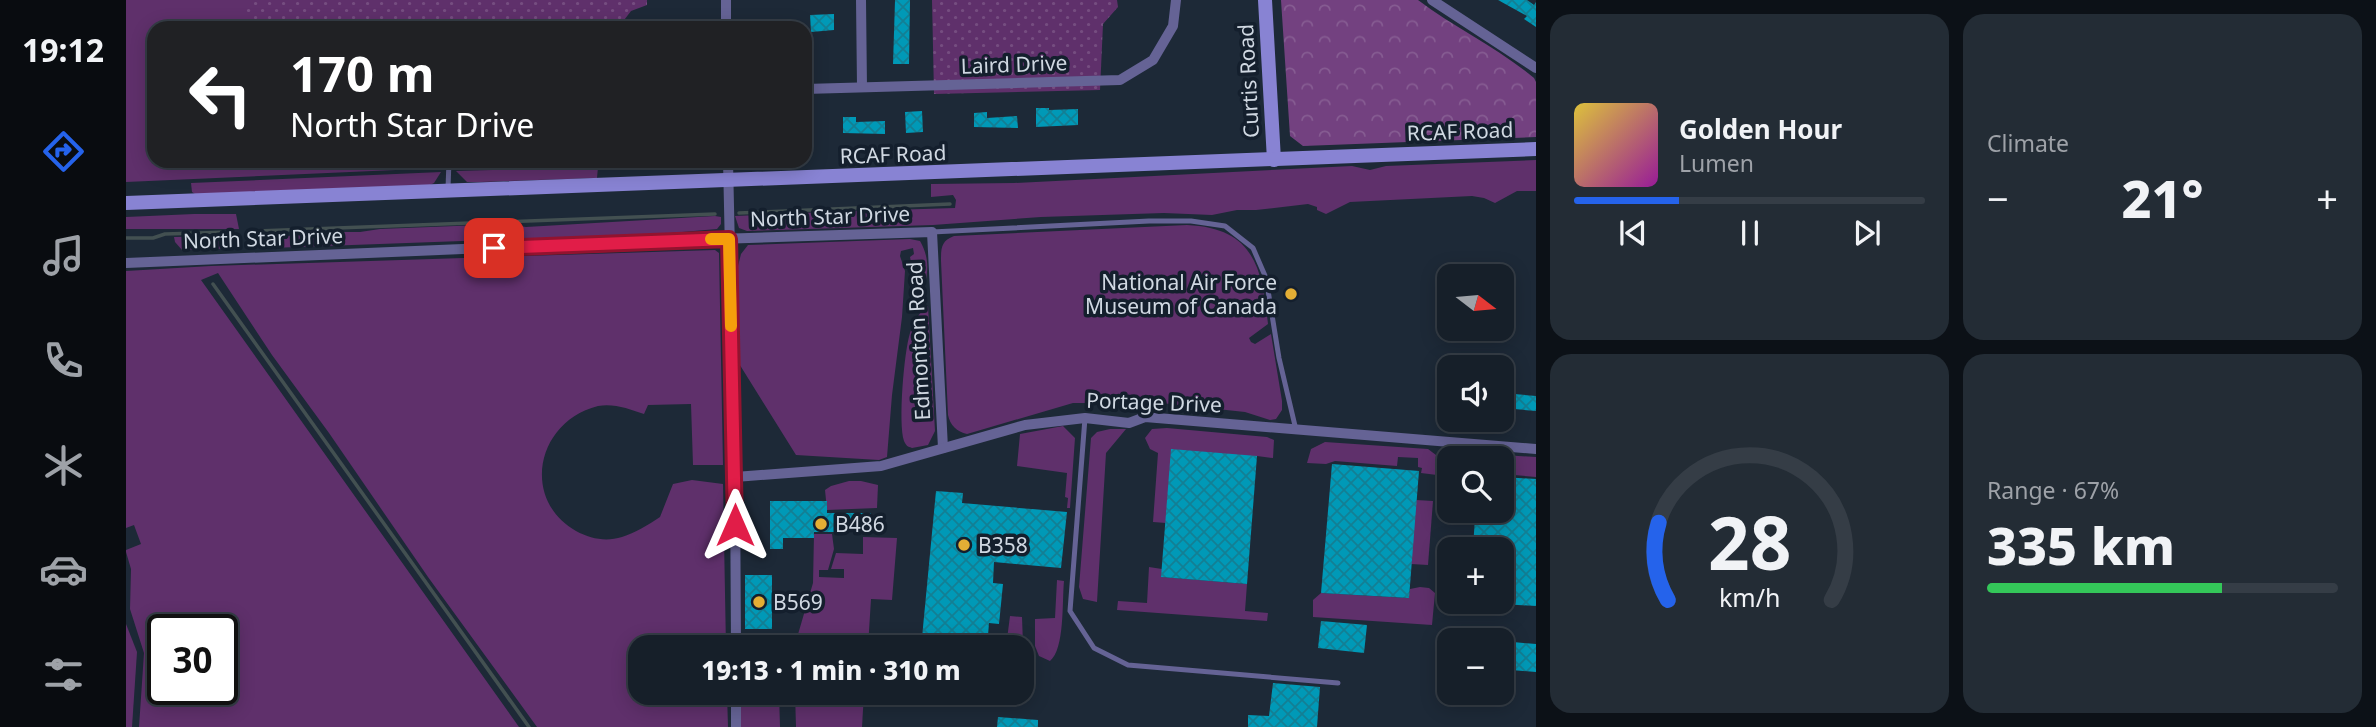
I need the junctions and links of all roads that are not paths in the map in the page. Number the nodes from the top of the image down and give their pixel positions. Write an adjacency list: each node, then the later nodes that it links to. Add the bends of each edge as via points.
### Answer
1 (726, 0): 6 (street)
2 (861, 0): 8 (street)
3 (1176, 0): 8 (street, Laird Drive, via 1173,26 1153,60 1120,80)
4 (1265, 0): 11 (main road, Curtis Road)
5 (1432, 0): 7 (street)
6 (726, 21)
7 (1536, 68)
8 (862, 87): 9 (street, Laird Drive)
9 (812, 89)
10 (1536, 149): 11 (main road, RCAF Road)
11 (1273, 160): 14 (main road, RCAF Road)
12 (449, 168): 15 (lane)
13 (728, 168): 14 (street)
14 (728, 181): 15 (main road, RCAF Road); 18 (street)
15 (448, 192): 16 (main road, RCAF Road)
16 (126, 203)
17 (932, 232): 18 (street, North Star Drive); 21 (lane, North Star Drive, via 1191,220 1225,226 1254,248 1266,278); 22 (street, Edmonton Road)
18 (729, 239): 19 (street, North Star Drive); 24 (street)
19 (126, 263)
20 (1085, 418): 21 (street, Portage Drive, via 1129,423 1145,417); 22 (street, Portage Drive, via 1025,425); 26 (lane, via 1070,611 1094,648 1128,665)
21 (1296, 431): 23 (street, Portage Drive)
22 (943, 448): 24 (street, Portage Drive, via 881,466)
23 (1536, 449)
24 (735, 477): 25 (street)
25 (736, 635)
26 (1338, 683)
27 (736, 705): 28 (street)
28 (736, 727)

